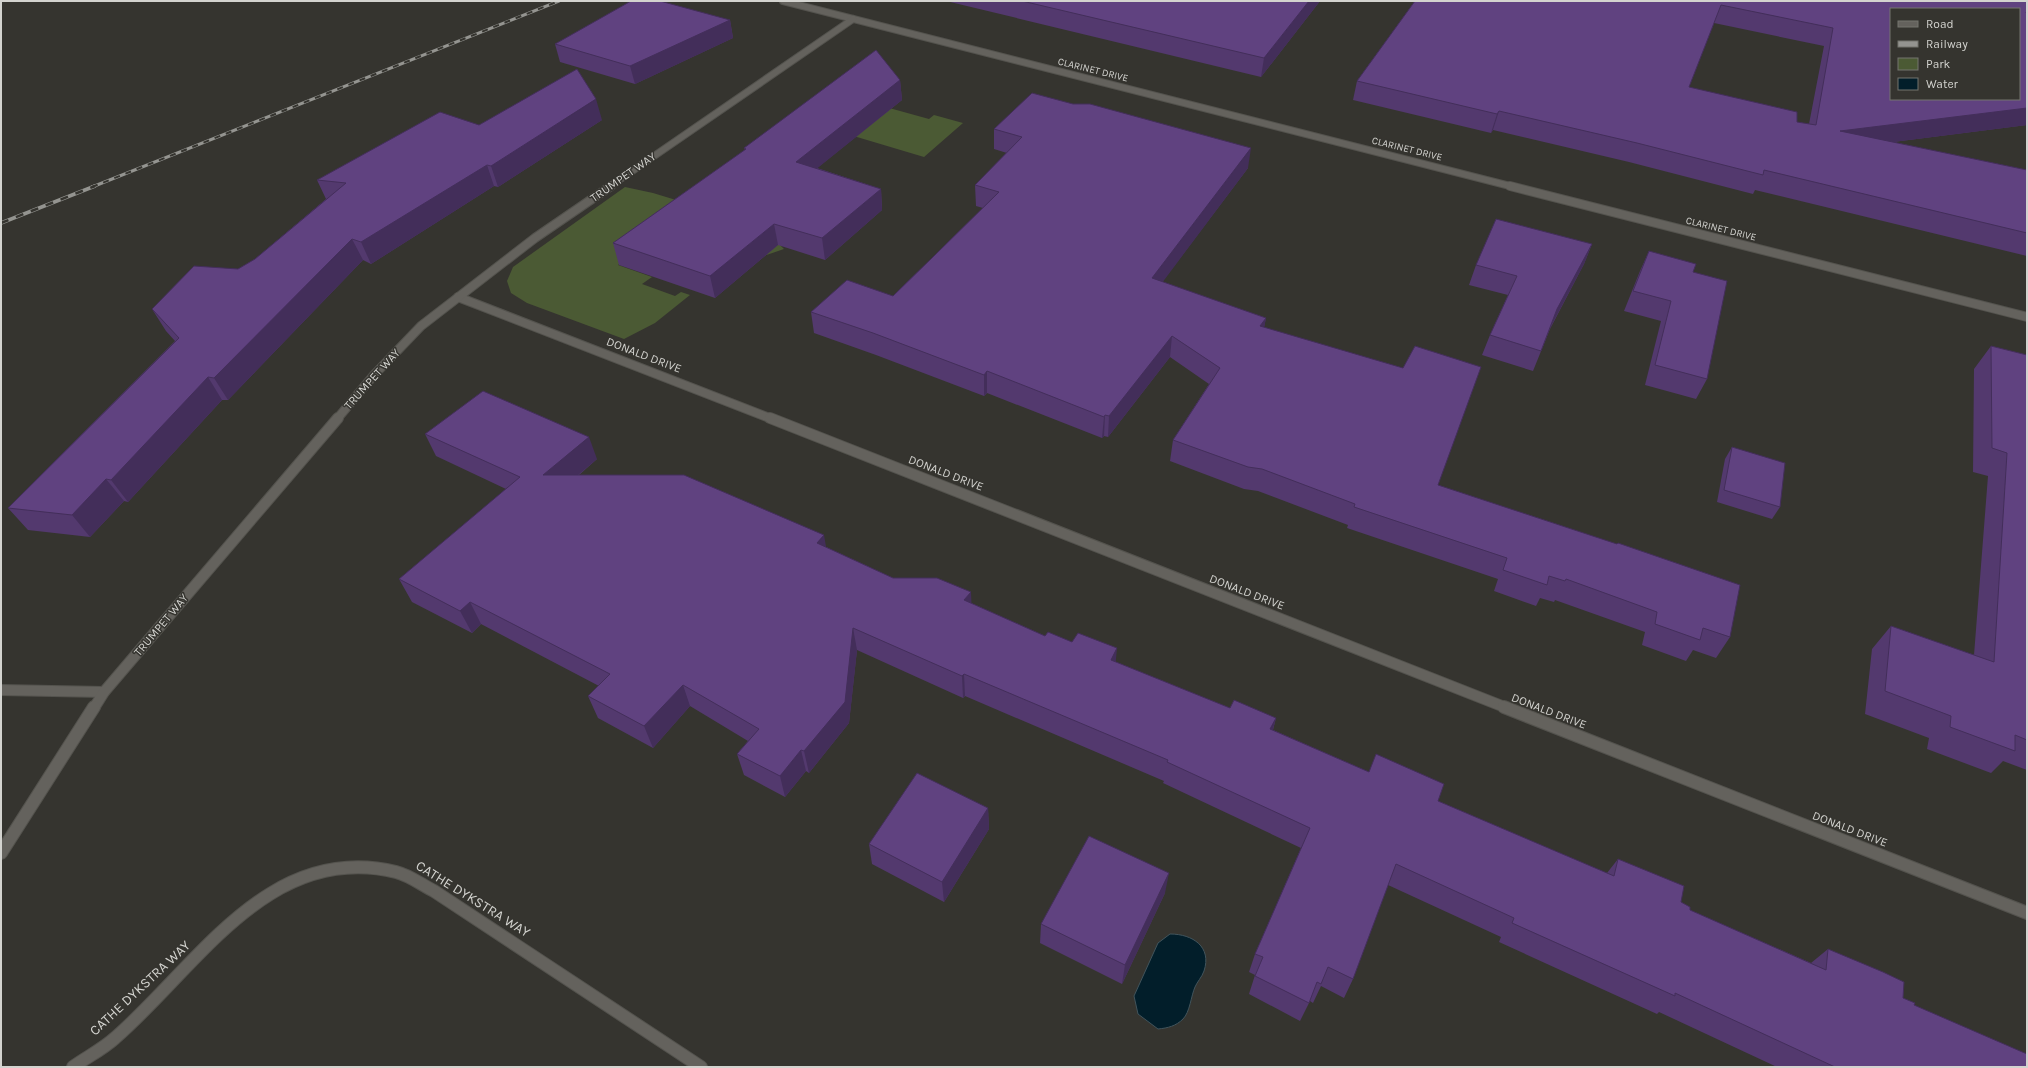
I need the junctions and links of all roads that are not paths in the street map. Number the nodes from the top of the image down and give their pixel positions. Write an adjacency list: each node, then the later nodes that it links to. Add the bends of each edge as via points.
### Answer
1 (783, 1): 2 (street, CLARINET DRIVE)
2 (853, 19): 3 (street, TRUMPET WAY, via 535,238); 4 (street, CLARINET DRIVE)
3 (458, 297): 6 (street, TRUMPET WAY, via 421,326 374,375); 8 (street, DONALD DRIVE)
4 (2027, 317)
5 (1, 690): 6 (street)
6 (104, 692): 7 (street, TRUMPET WAY)
7 (1, 853)
8 (2027, 912)
9 (73, 1067): 10 (street, CATHE DYKSTRA WAY, via 115,1038 225,928 264,896 310,873 353,867 397,872 434,891)
10 (701, 1067)

